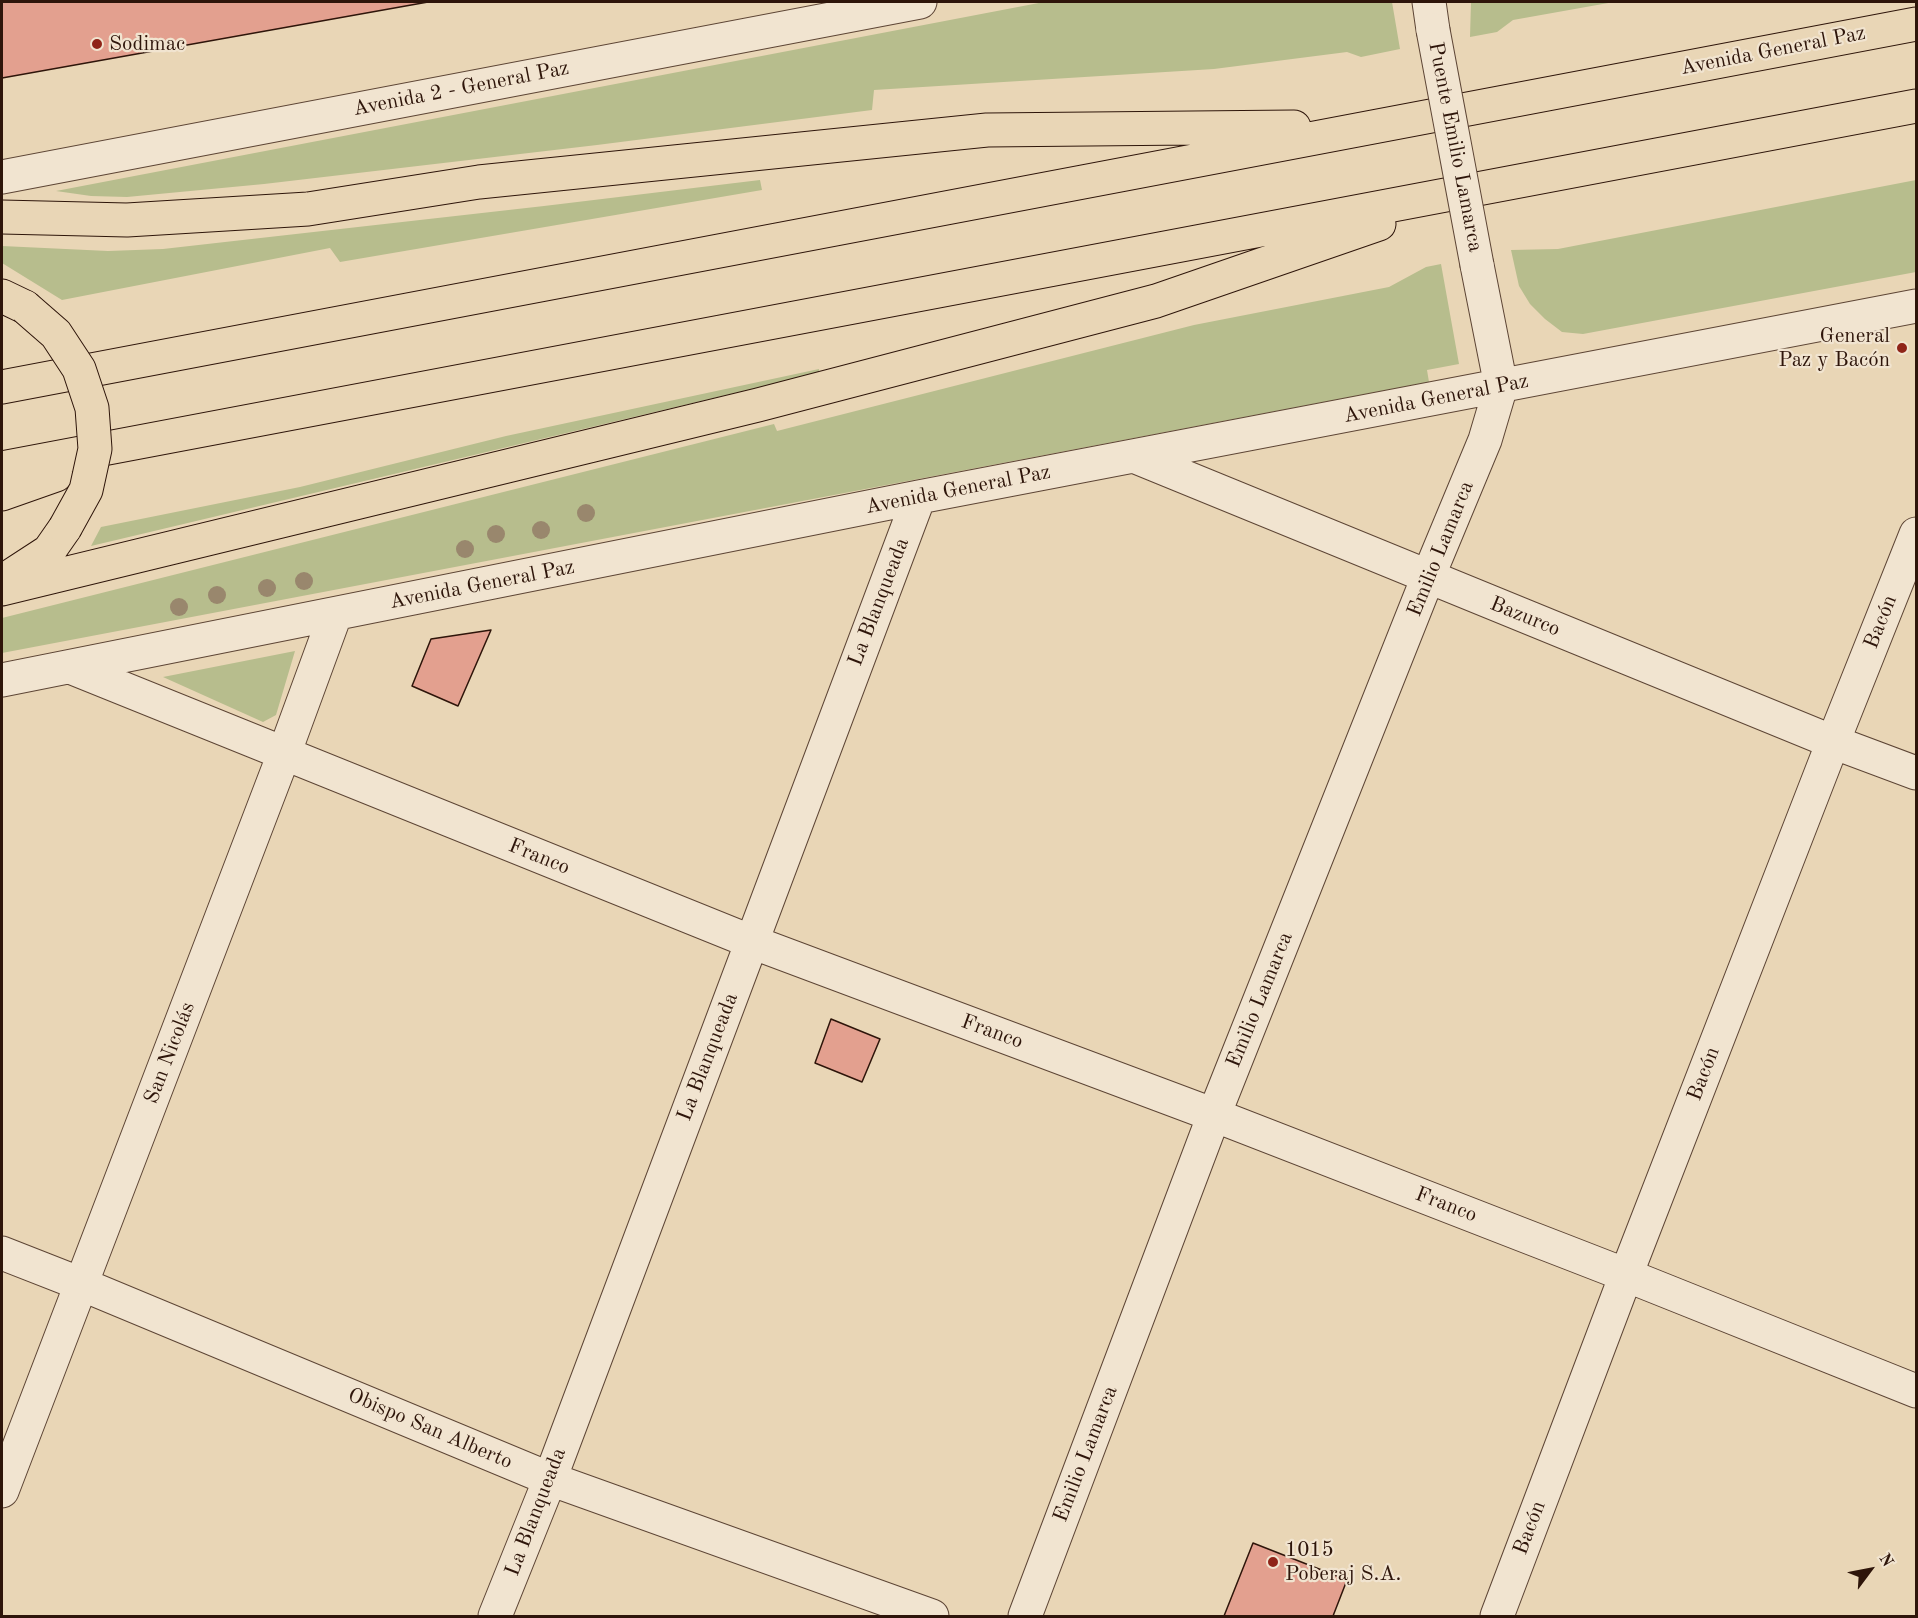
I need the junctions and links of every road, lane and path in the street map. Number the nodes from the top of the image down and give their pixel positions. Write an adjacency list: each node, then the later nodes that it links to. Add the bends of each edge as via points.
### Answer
1 (920, 2): 6 (street, Avenida 2 - General Paz)
2 (1431, 16): 11 (street, Puente Emilio Lamarca, bridge)
3 (1917, 24): 5 (highway, Avenida General Paz)
4 (1917, 106): 7 (highway)
5 (1380, 126): 8 (highway, via 987,130 479,182 308,209 127,220); 12 (highway, Avenida General Paz)
6 (2, 177)
7 (1487, 186): 13 (highway); 21 (highway, via 1156,301 758,405)
8 (2, 217)
9 (13, 302): 20 (highway, bridge, via 56,334 79,369 92,408 95,449 86,490 65,528 48,551)
10 (1917, 306): 11 (street, Avenida General Paz)
11 (1501, 386): 14 (street, Avenida General Paz); 19 (street, Emilio Lamarca, via 1485,440)
12 (2, 387)
13 (167, 436): 15 (highway); 16 (highway)
14 (1136, 457): 17 (street, Avenida General Paz); 19 (street, Bazurco)
15 (2, 468)
16 (2, 494)
17 (919, 497): 22 (street, Avenida General Paz); 28 (street, La Blanqueada)
18 (1917, 534): 25 (street, Bacón)
19 (1428, 577): 25 (street, Bazurco); 29 (street, Emilio Lamarca)
20 (2, 582)
21 (2, 589)
22 (335, 615): 23 (street, Avenida General Paz); 26 (street, San Nicolás)
23 (70, 667): 24 (street, Avenida General Paz); 26 (street, Franco)
24 (2, 680)
25 (1833, 742): 27 (street, Bazurco); 31 (street, Bacón)
26 (284, 754): 28 (street, Franco); 32 (street, San Nicolás)
27 (1917, 773)
28 (752, 942): 29 (street, Franco); 34 (street, La Blanqueada)
29 (1214, 1115): 31 (street, Franco); 38 (street, Emilio Lamarca)
30 (2, 1253): 32 (street, Obispo San Alberto)
31 (1626, 1275): 33 (street, Franco); 39 (street, Bacón)
32 (81, 1284): 34 (street, Obispo San Alberto); 35 (street, San Nicolás)
33 (1917, 1391)
34 (550, 1479): 36 (street, La Blanqueada); 37 (street, Obispo San Alberto)
35 (2, 1491)
36 (495, 1617)
37 (932, 1617)
38 (1025, 1617)
39 (1497, 1617)

